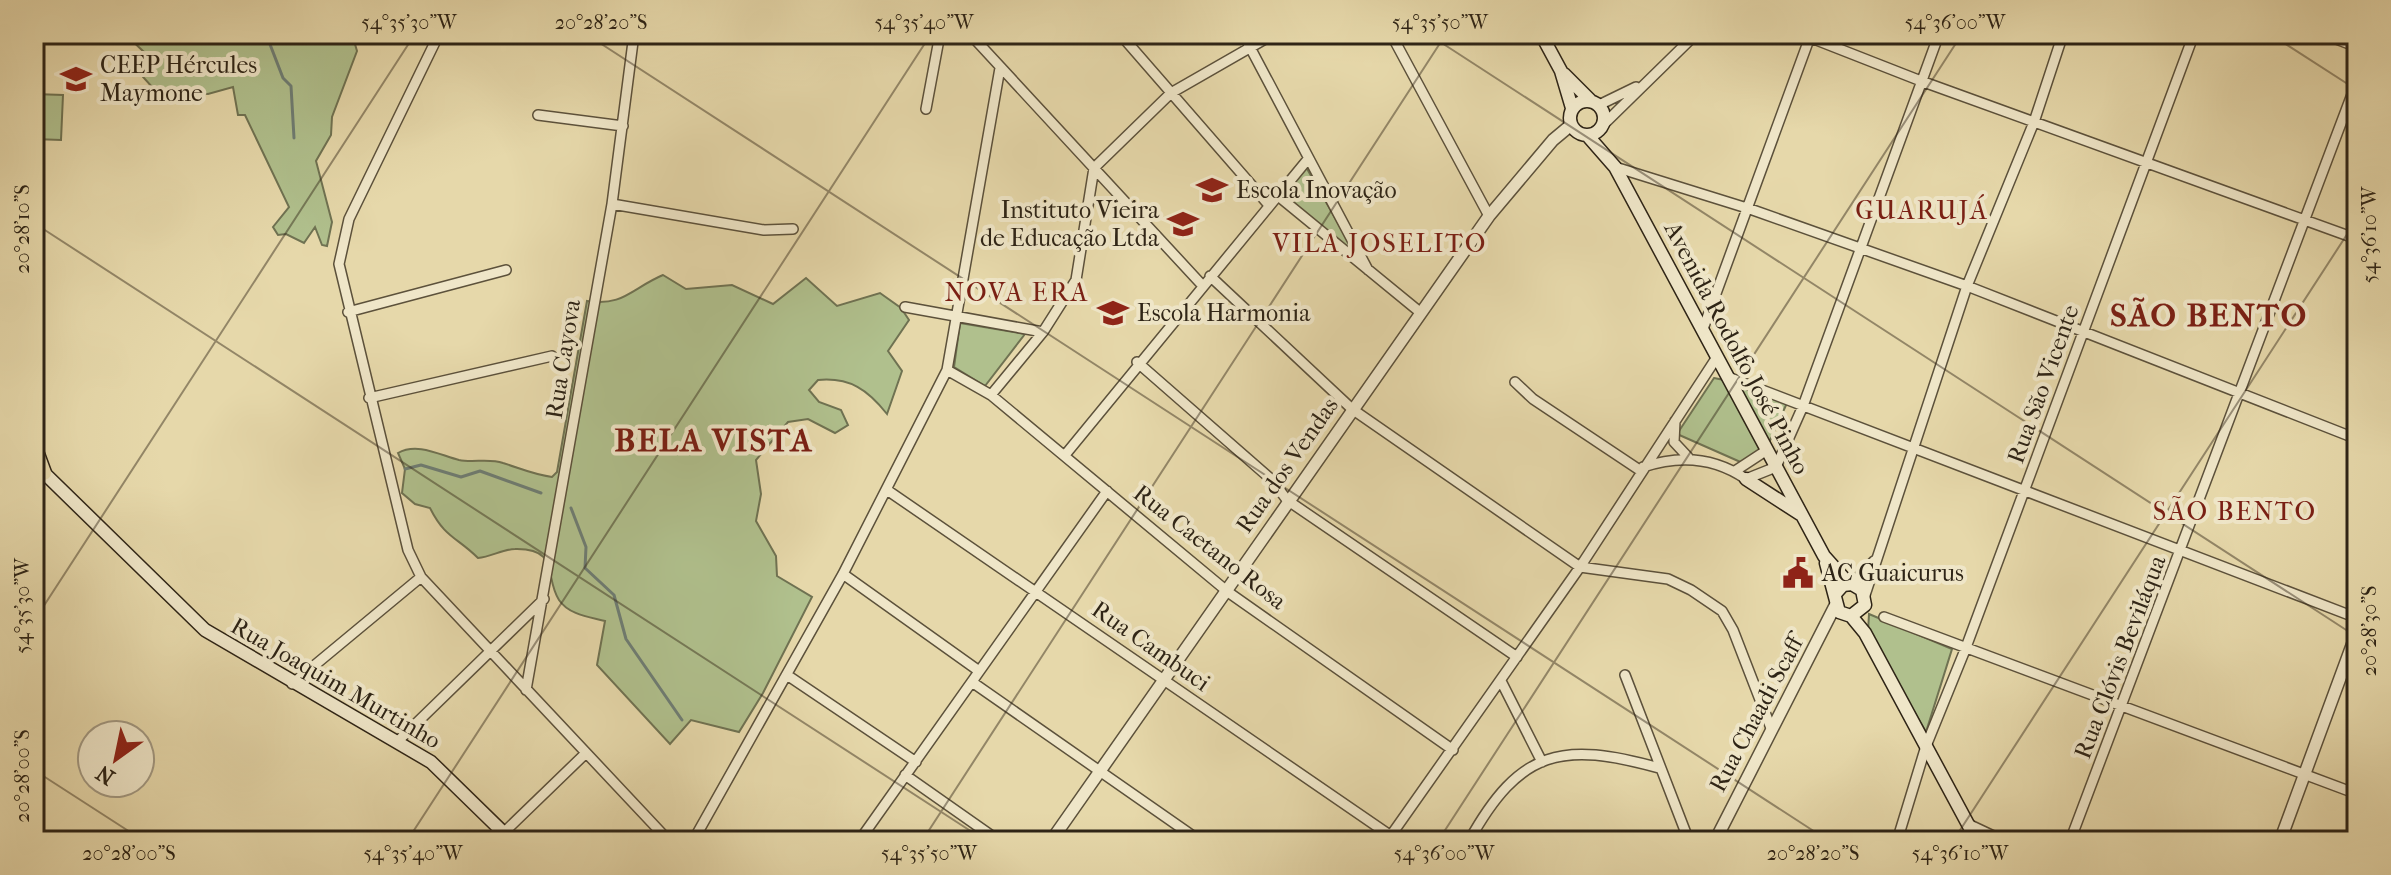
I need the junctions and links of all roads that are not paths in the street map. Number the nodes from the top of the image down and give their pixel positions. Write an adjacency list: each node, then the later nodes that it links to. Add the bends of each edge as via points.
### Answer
1 (439, 34): 52 (street, via 342,235 339,264)
2 (634, 34): 30 (street, Rua Cayova)
3 (940, 34): 26 (street)
4 (970, 34): 18 (street)
5 (1120, 34): 23 (street)
6 (1243, 34): 16 (street)
7 (1274, 34): 16 (street)
8 (1391, 34): 41 (street)
9 (1541, 34): 19 (main road)
10 (1696, 34): 20 (street)
11 (1939, 34): 21 (street)
12 (2063, 34): 28 (street)
13 (2194, 34): 34 (street, Rua São Vicente)
14 (2323, 34): 17 (street)
15 (1807, 35): 21 (street); 40 (street)
16 (1250, 47): 23 (street); 33 (street)
17 (2357, 47)
18 (1000, 68): 36 (street); 54 (street)
19 (1561, 71): 24 (main road); 25 (main road)
20 (1645, 81): 24 (street); 31 (street)
21 (1921, 81): 28 (street); 45 (street)
22 (2357, 81): 42 (street, Rua Clóvis Beviláqua)
23 (1171, 93): 36 (street); 39 (street)
24 (1594, 103): 25 (main road); 31 (main road, via 1604,116)
25 (1572, 108): 29 (main road)
26 (926, 109)
27 (538, 115): 30 (street)
28 (2034, 122): 34 (street); 50 (street)
29 (1571, 125): 32 (main road); 41 (street, Rua dos Vendas)
30 (623, 126): 38 (street, Rua Cayova)
31 (1602, 127): 32 (main road); 35 (main road)
32 (1587, 135): 35 (main road)
33 (1308, 159): 37 (street); 47 (street)
34 (2145, 163): 42 (street); 57 (street, Rua São Vicente)
35 (1613, 164): 40 (street); 55 (main road, Avenida Rodolfo José Pinho)
36 (1094, 168): 49 (street); 56 (street, via 1076,280)
37 (1277, 195): 39 (street); 47 (street)
38 (612, 204): 43 (street, via 764,230); 95 (street, Rua Cayova)
39 (1268, 204): 48 (street)
40 (1750, 209): 45 (street); 55 (street)
41 (1489, 216): 53 (street, Rua dos Vendas)
42 (2306, 221): 44 (street); 64 (street, Rua Clóvis Beviláqua)
43 (793, 229)
44 (2357, 239)
45 (1859, 250): 50 (street); 67 (street)
46 (506, 270): 52 (street)
47 (1368, 270): 53 (street)
48 (1210, 276): 49 (street); 68 (street)
49 (1202, 285): 60 (street)
50 (1967, 286): 57 (street); 73 (street)
51 (905, 307): 54 (street)
52 (348, 312): 66 (street)
53 (1421, 313): 68 (street, Rua dos Vendas)
54 (957, 316): 56 (street); 61 (street)
55 (1703, 329): 59 (main road, Avenida Rodolfo José Pinho)
56 (1043, 332): 65 (street)
57 (2083, 335): 64 (street); 83 (street, Rua São Vicente)
58 (552, 356): 66 (street)
59 (1717, 357): 62 (main road, Avenida Rodolfo José Pinho); 69 (street)
60 (1137, 362): 74 (street); 84 (street, via 1272,480)
61 (947, 370): 65 (street, Rua Caetano Rosa); 81 (street)
62 (1728, 377): 67 (street); 72 (main road, Avenida Rodolfo José Pinho)
63 (1515, 382): 77 (street)
64 (2241, 392): 70 (street); 86 (street, Rua Clóvis Beviláqua)
65 (991, 395): 74 (street, Rua Caetano Rosa)
66 (369, 398): 91 (street, via 408,550)
67 (1803, 406): 73 (street); 76 (street)
68 (1352, 409): 84 (street, Rua dos Vendas); 89 (street)
69 (1675, 418): 75 (street, via 1674,442); 77 (street)
70 (2357, 439)
71 (34, 446): 78 (main road)
72 (1767, 450): 76 (main road, Avenida Rodolfo José Pinho); 79 (street)
73 (1914, 450): 83 (street); 88 (street)
74 (1065, 455): 82 (street, Rua Caetano Rosa)
75 (1688, 457): 77 (street); 79 (street)
76 (1776, 467): 80 (street); 85 (main road, Avenida Rodolfo José Pinho)
77 (1642, 469): 89 (street)
78 (40, 471): 112 (main road, Rua Joaquim Murtinho, via 205,630)
79 (1735, 471): 80 (street)
80 (1746, 479): 85 (main road)
81 (887, 490): 90 (street); 93 (street, Rua Cambuci)
82 (1107, 491): 93 (street); 94 (street, Rua Caetano Rosa)
83 (2024, 492): 86 (street); 103 (street, Rua São Vicente)
84 (1287, 500): 94 (street, Rua dos Vendas); 105 (street)
85 (1802, 515): 87 (main road, Avenida Rodolfo José Pinho)
86 (2183, 549): 100 (street); 114 (street, Rua Clóvis Beviláqua)
87 (1824, 556): 92 (main road, Avenida Rodolfo José Pinho); 96 (main road, Avenida Rodolfo José Pinho)
88 (1876, 558): 92 (street); 97 (street)
89 (1580, 567): 105 (street); 115 (street, via 1668,579 1722,611)
90 (843, 574): 106 (street); 107 (street)
91 (421, 577): 104 (street); 112 (street)
92 (1851, 584): 96 (main road); 97 (main road, Avenida Rodolfo José Pinho)
93 (1037, 592): 106 (street); 109 (street, Rua Cambuci)
94 (1228, 592): 109 (street, Rua dos Vendas); 118 (street, Rua Caetano Rosa)
95 (544, 599): 104 (street); 113 (street, Rua Cayova)
96 (1835, 600): 98 (main road); 115 (street, Rua Chaadi Scaff)
97 (1865, 600): 98 (main road); 102 (main road)
98 (1851, 616): 102 (main road)
99 (1884, 617): 103 (street)
100 (2357, 618)
101 (2357, 632): 125 (street)
102 (1865, 633): 117 (main road)
103 (1965, 650): 114 (street); 117 (street, Rua São Vicente)
104 (489, 652): 113 (street); 116 (street)
105 (1517, 657): 110 (street)
106 (979, 671): 111 (street)
107 (787, 675): 120 (street); 131 (street)
108 (1625, 675): 122 (street)
109 (1163, 678): 123 (street, Rua dos Vendas); 129 (street, Rua Cambuci)
110 (1501, 681): 118 (street); 121 (street)
111 (972, 682): 120 (street); 123 (street)
112 (292, 684): 116 (main road, Rua Joaquim Murtinho)
113 (526, 690): 119 (street)
114 (2122, 709): 125 (street); 142 (street, Rua Clóvis Beviláqua)
115 (1771, 728): 138 (street, Rua Chaadi Scaff)
116 (398, 741): 128 (main road, Rua Joaquim Murtinho, via 453,780)
117 (1926, 746): 127 (main road); 139 (street, Rua São Vicente)
118 (1453, 750): 129 (street)
119 (586, 753): 128 (street); 130 (street)
120 (916, 762): 124 (street)
121 (1542, 762): 122 (street, via 1595,752); 136 (street, via 1499,794)
122 (1659, 768): 137 (street)
123 (1099, 774): 134 (street, Rua dos Vendas); 135 (street)
124 (905, 775): 132 (street); 133 (street)
125 (2305, 776): 126 (street); 143 (street)
126 (2357, 794)
127 (1968, 824): 140 (main road); 141 (street)
128 (504, 838)
129 (1389, 838)
130 (669, 841)
131 (693, 841)
132 (859, 841)
133 (999, 841)
134 (1051, 841)
135 (1200, 841)
136 (1469, 841)
137 (1689, 841)
138 (1715, 841)
139 (1897, 841)
140 (1977, 841)
141 (2004, 841)
142 (2070, 841)
143 (2280, 841)

